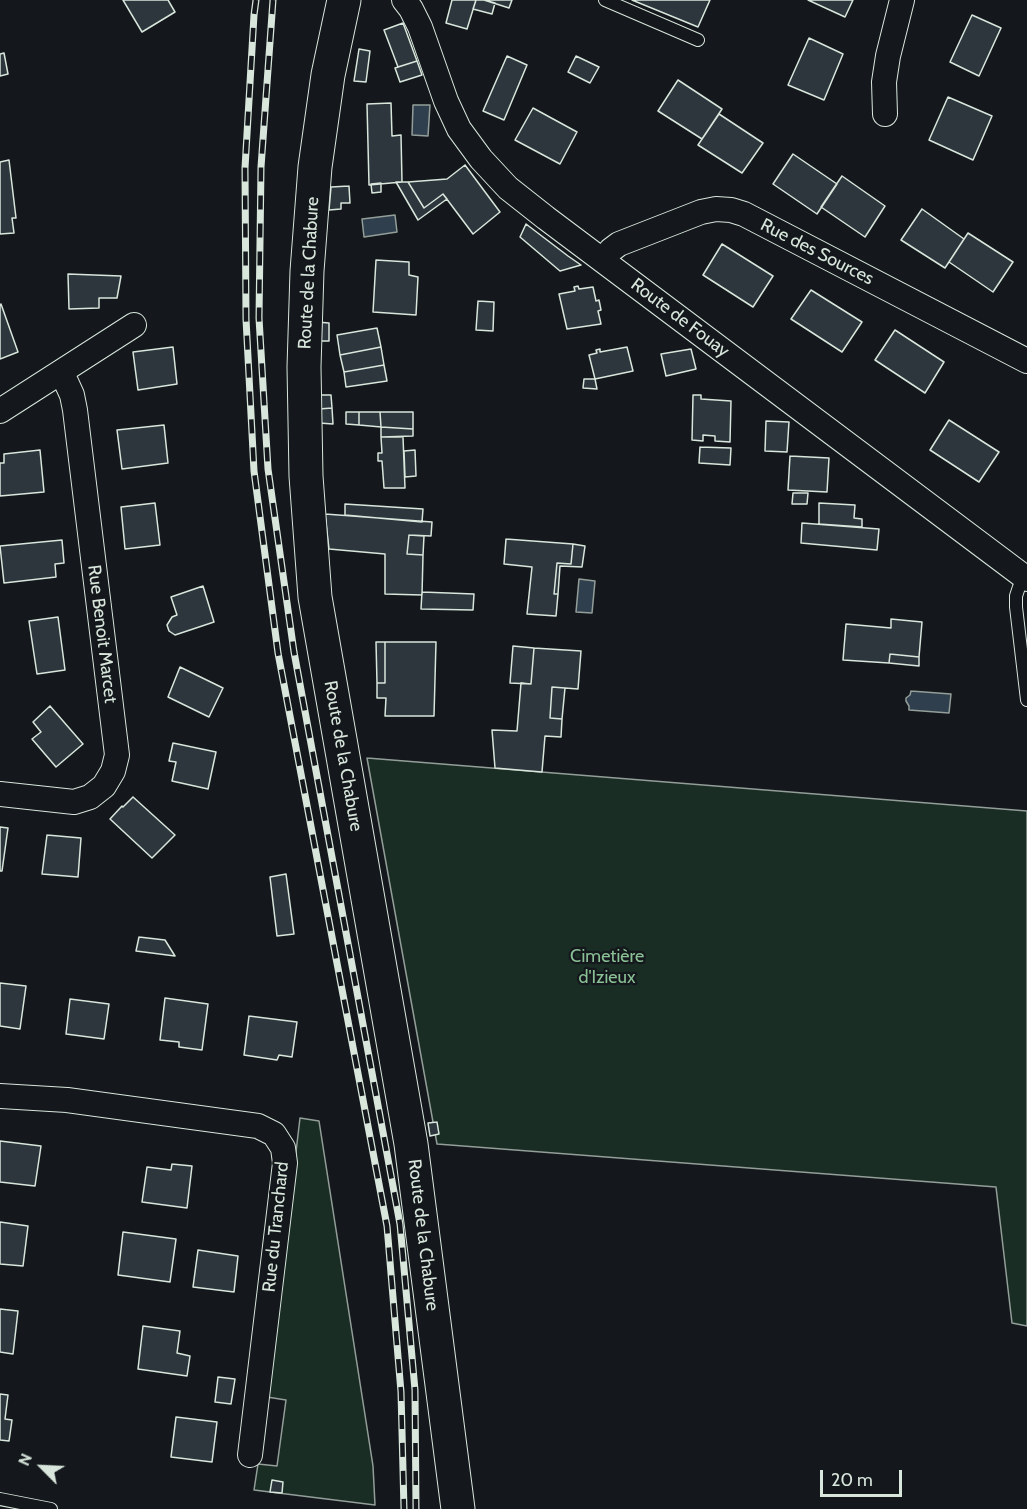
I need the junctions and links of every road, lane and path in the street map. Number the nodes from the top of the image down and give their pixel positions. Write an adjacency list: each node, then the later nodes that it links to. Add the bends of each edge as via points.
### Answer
1 (344, 0): 19 (main road, Route de la Chabure, via 315,167 307,271 306,476 315,597 411,1144)
2 (404, 0): 7 (street, Route de Fouay, via 420,27 459,129 481,159 508,188)
3 (605, 0): 5 (lane)
4 (902, 0): 6 (street, via 884,82)
5 (698, 40)
6 (885, 114)
7 (603, 260): 9 (street, Rue des Sources, via 619,244 701,212 731,210); 12 (street, Route de Fouay)
8 (134, 325): 10 (street)
9 (1027, 361)
10 (62, 373): 11 (street); 14 (street, Rue Benoit Marcet, via 75,410 117,755 104,786 90,797 74,802)
11 (0, 411)
12 (1026, 578): 13 (lane, via 1019,587 1016,607)
13 (1027, 700)
14 (0, 794)
15 (0, 1096): 16 (street, Rue du Tranchard, via 67,1100 258,1126 274,1134 283,1148 285,1163)
16 (250, 1455)
17 (6, 1503): 18 (lane)
18 (51, 1509)
19 (458, 1509)

